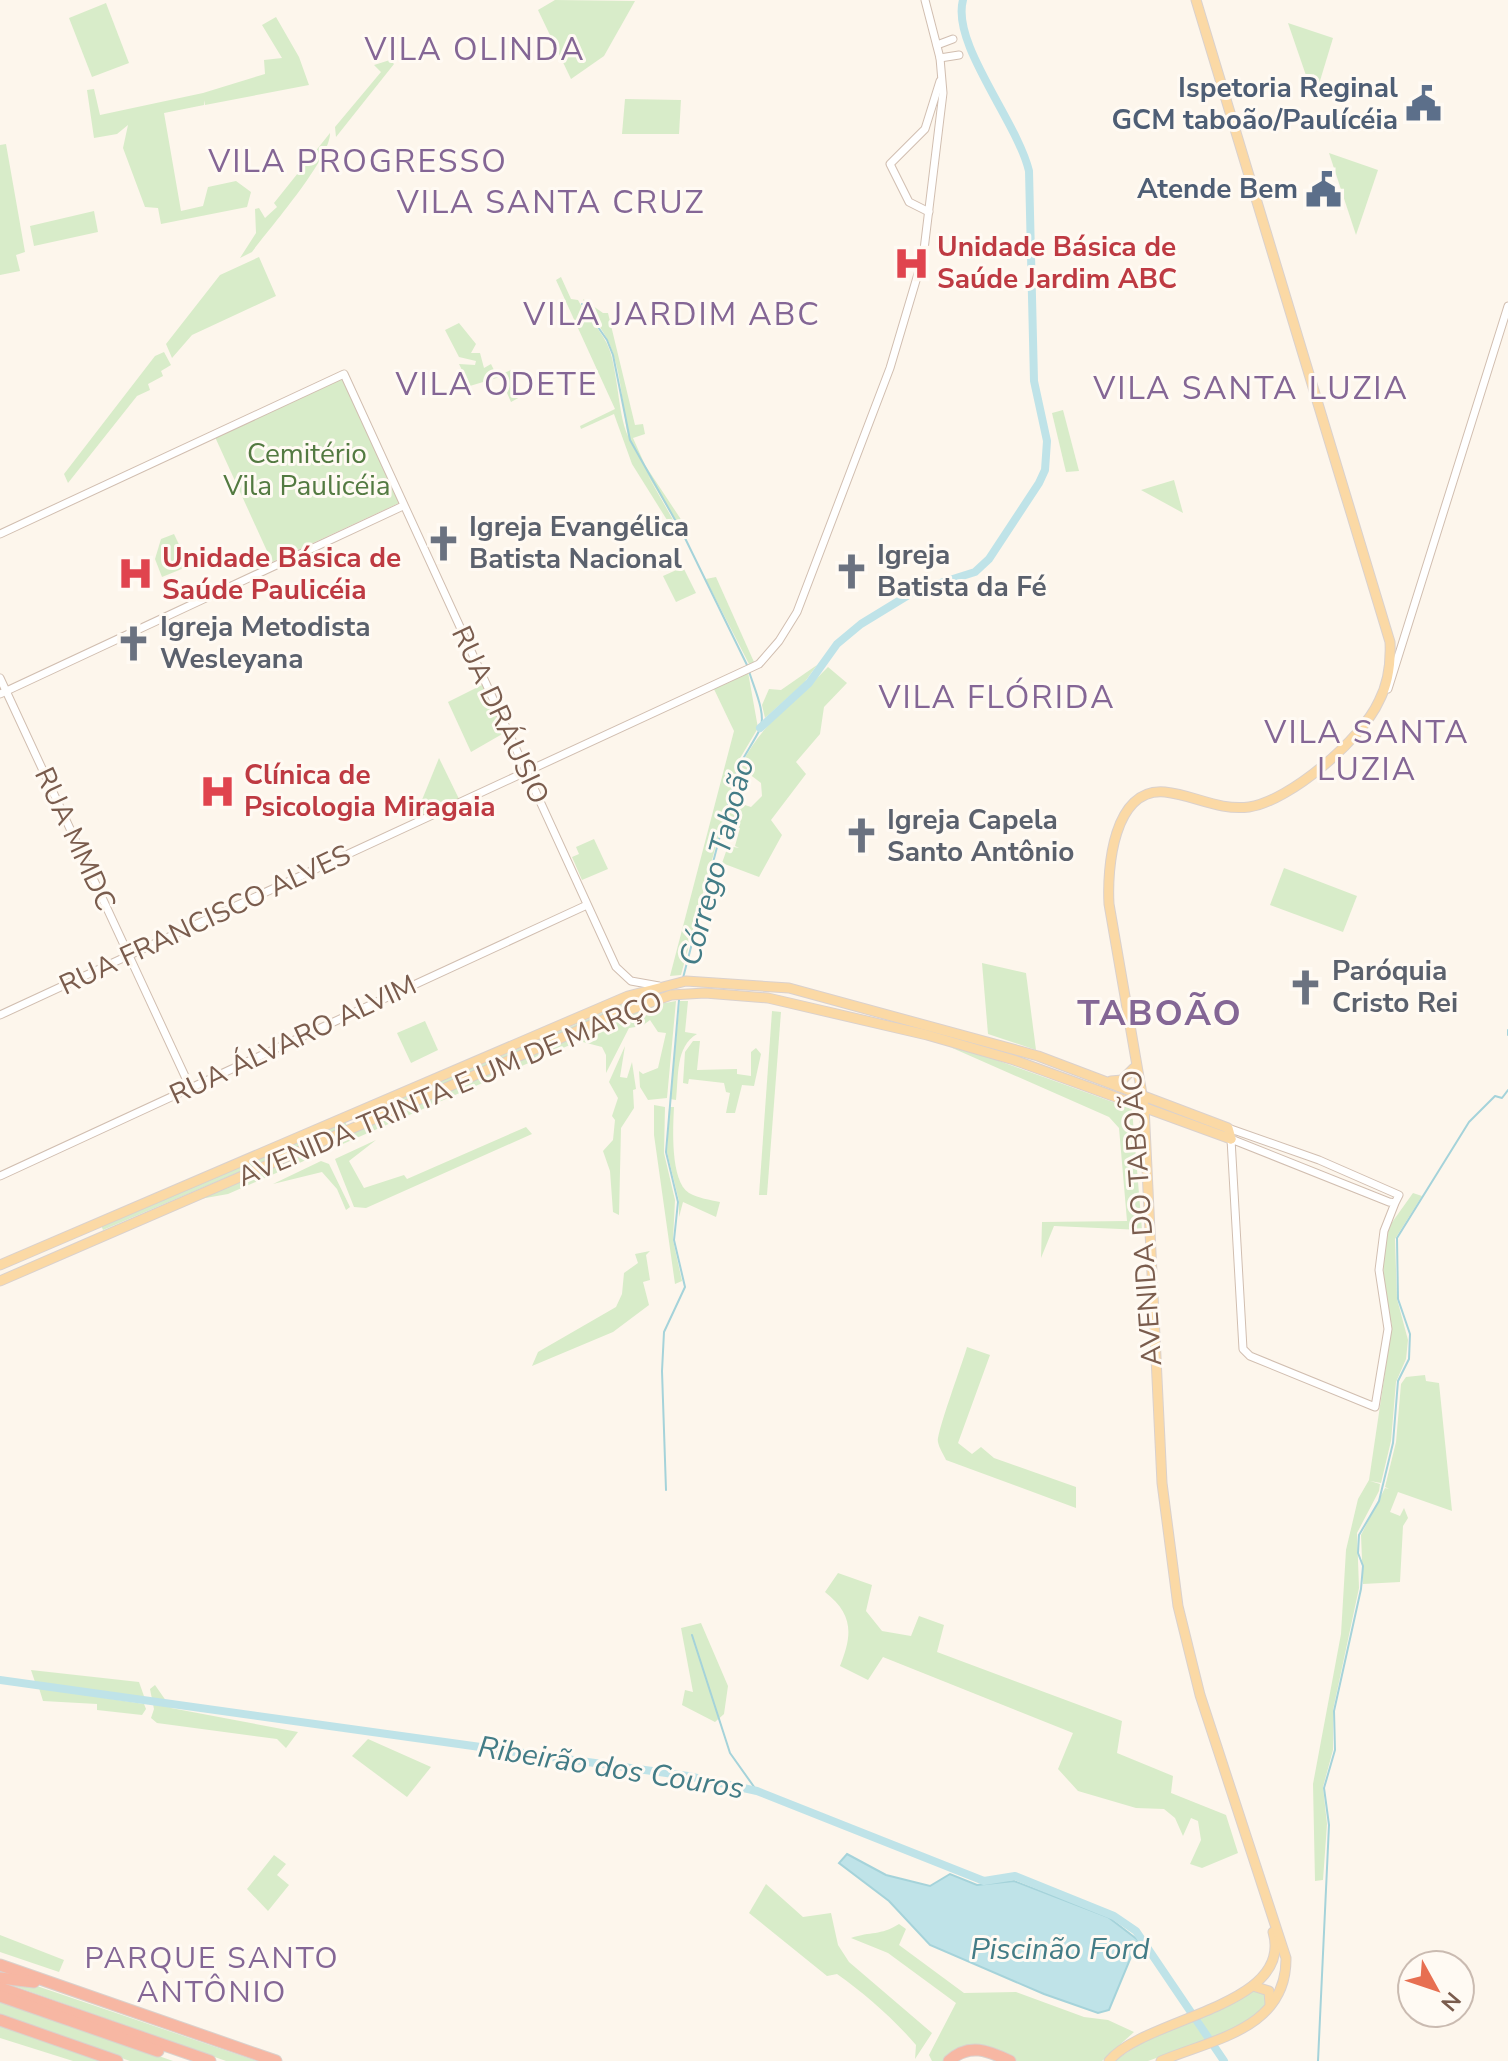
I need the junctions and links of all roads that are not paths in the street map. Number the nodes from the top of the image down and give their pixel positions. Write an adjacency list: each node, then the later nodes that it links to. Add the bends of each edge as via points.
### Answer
1 (925, 0): 4 (street)
2 (1196, 0): 15 (main road, AVENIDA DO TABOÃO)
3 (953, 39): 4 (street)
4 (937, 45): 6 (street)
5 (959, 55): 6 (street)
6 (940, 58): 7 (street)
7 (942, 75): 8 (street); 9 (street)
8 (925, 129): 9 (street); 10 (street, via 890,164 909,202)
9 (939, 136): 10 (street)
10 (929, 212): 20 (street, RUA FRANCISCO ALVES, via 923,257 902,331 797,612 779,641 756,665 728,680)
11 (1508, 306): 14 (street)
12 (403, 506): 13 (street, RUA DRÁUSIO, via 344,374); 18 (street); 20 (street, RUA DRÁUSIO)
13 (0, 534)
14 (1407, 633): 15 (street); 16 (street)
15 (1389, 642): 16 (street); 19 (main road, AVENIDA DO TABOÃO, via 1390,666); 30 (main road, AVENIDA DO TABOÃO, via 1373,705 1290,786 1244,803 1160,786 1132,799 1117,816 1104,896)
16 (1402, 649): 19 (street)
17 (0, 678): 18 (street, RUA MMDC)
18 (3, 693): 22 (street, RUA MMDC)
19 (1380, 700): 33 (main road, AVENIDA DO TABOÃO, via 1322,765 1271,801 1222,807 1157,792 1139,799 1125,814 1109,904)
20 (526, 773): 21 (street, RUA DRÁUSIO); 22 (street, RUA FRANCISCO ALVES)
21 (587, 905): 23 (street, RUA DRÁUSIO, via 619,971 636,983); 32 (street, RUA ÁLVARO ALVIM)
22 (129, 955): 25 (street, RUA FRANCISCO ALVES); 32 (street, RUA MMDC)
23 (661, 985): 24 (street); 26 (main road, AVENIDA TRINTA E UM DE MARÇO, via 681,981 789,988); 44 (main road, AVENIDA TRINTA E UM DE MARÇO)
24 (677, 995): 27 (main road, AVENIDA TRINTA E UM DE MARÇO, via 768,998); 45 (main road, AVENIDA TRINTA E UM DE MARÇO, via 607,1018)
25 (0, 1015)
26 (986, 1040): 27 (main road, via 980,1046); 28 (main road, AVENIDA TRINTA E UM DE MARÇO)
27 (953, 1042): 29 (main road, AVENIDA TRINTA E UM DE MARÇO)
28 (1029, 1053): 29 (main road, via 1003,1049); 31 (main road, AVENIDA TRINTA E UM DE MARÇO)
29 (999, 1056): 33 (main road, AVENIDA TRINTA E UM DE MARÇO)
30 (1134, 1068): 31 (main road, via 1122,1080); 33 (main road, AVENIDA DO TABOÃO)
31 (1105, 1081): 33 (main road, AVENIDA TRINTA E UM DE MARÇO)
32 (190, 1087): 41 (street, RUA ÁLVARO ALVIM)
33 (1140, 1099): 34 (main road); 35 (main road, AVENIDA DO TABOÃO); 36 (main road); 48 (main road, AVENIDA DO TABOÃO, via 1162,1517 1174,1605 1195,1695 1276,1944 1270,1967)
34 (1169, 1115): 35 (main road); 37 (main road)
35 (1145, 1125): 52 (main road, AVENIDA DO TABOÃO, via 1162,1483 1178,1606 1200,1695 1284,1948 1287,1970)
36 (1228, 1128): 37 (main road); 38 (street)
37 (1231, 1139): 40 (street); 43 (street, via 1243,1349 1375,1407 1388,1329 1379,1270 1384,1231)
38 (1319, 1160): 39 (street); 40 (street)
39 (1332, 1166): 42 (street); 43 (street, via 1395,1191)
40 (1314, 1173): 42 (street)
41 (0, 1176)
42 (1328, 1178): 43 (street)
43 (1395, 1203)
44 (0, 1265)
45 (0, 1281)
46 (0, 1965): 50 (highway)
47 (0, 1978): 50 (highway)
48 (1253, 1986): 52 (main road, via 1264,1987); 54 (main road, via 1150,2033)
49 (0, 1988): 57 (highway)
50 (66, 1988): 58 (highway)
51 (0, 1996): 56 (highway)
52 (1275, 1997): 61 (main road, AVENIDA DO TABOÃO, via 1262,2017)
53 (0, 2020): 55 (highway)
54 (1111, 2059)
55 (117, 2061)
56 (187, 2061)
57 (210, 2061)
58 (276, 2061)
59 (949, 2061): 60 (highway, via 975,2049)
60 (1010, 2061)
61 (1161, 2061)

